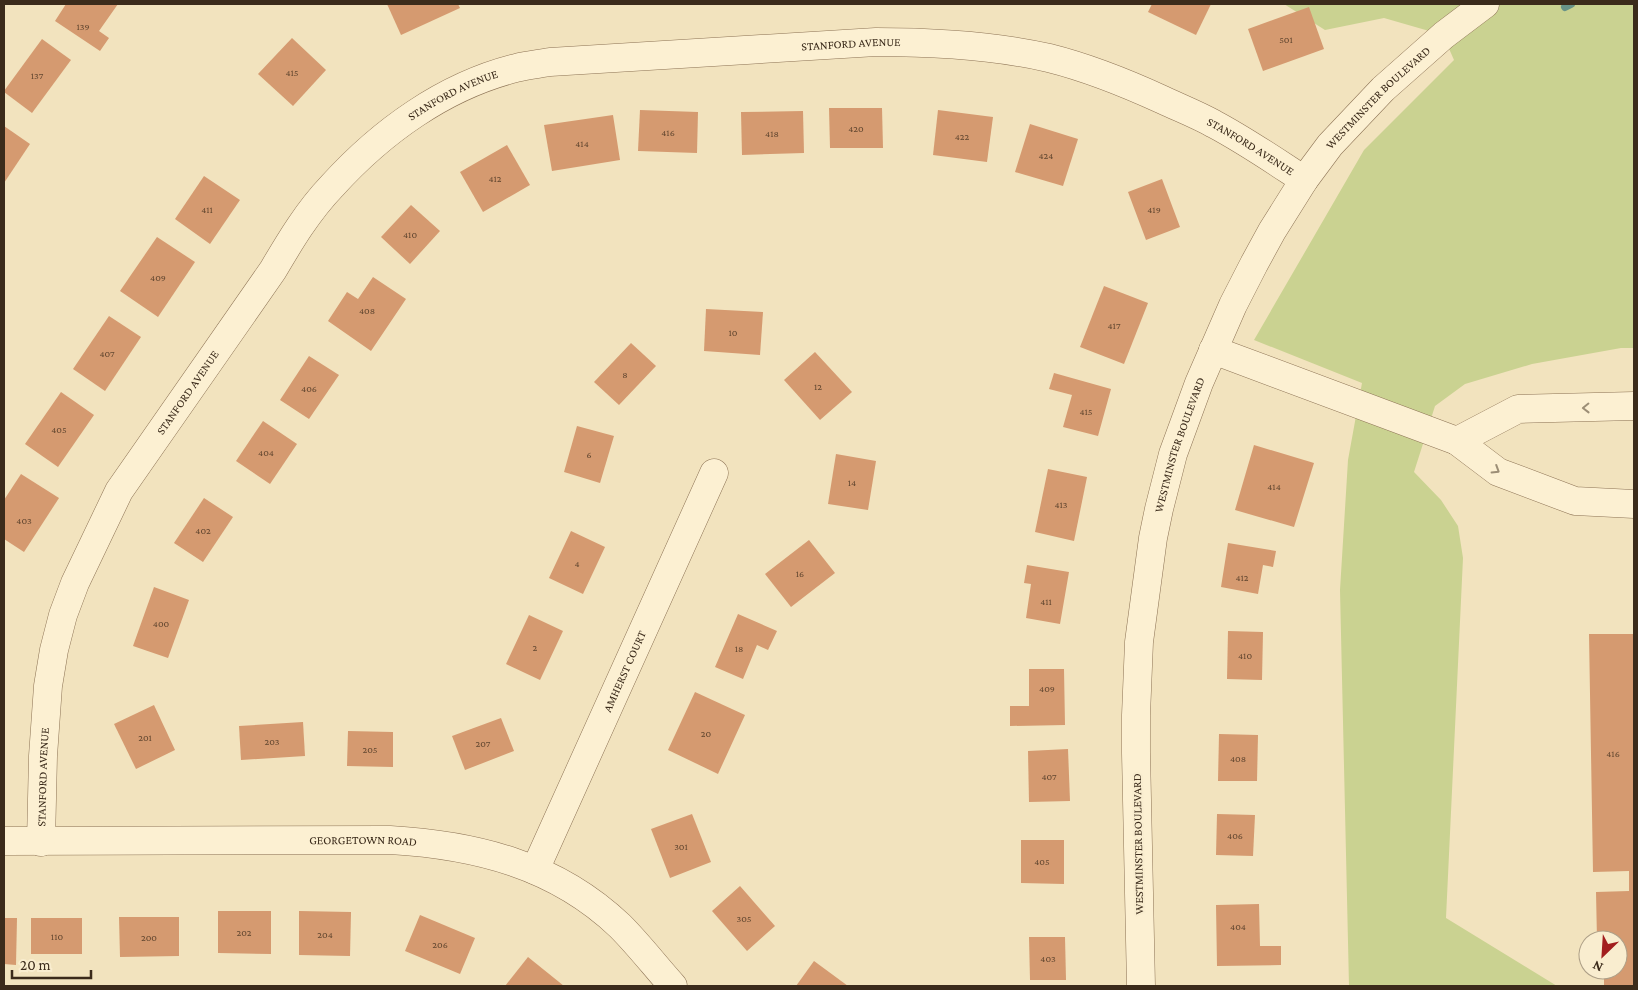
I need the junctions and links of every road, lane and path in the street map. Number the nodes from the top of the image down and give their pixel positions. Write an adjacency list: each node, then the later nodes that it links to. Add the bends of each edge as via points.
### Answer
1 (1485, 4): 2 (street, WESTMINSTER BOULEVARD, via 1383,89 1330,145)
2 (1304, 180): 3 (street, WESTMINSTER BOULEVARD, via 1254,264); 9 (street, STANFORD AVENUE, via 1213,123 1124,82 1049,58 963,45 876,42 550,62 516,68 454,90 401,123 331,186 119,491 75,583 54,650 45,719)
3 (1213, 350): 5 (street); 12 (street, WESTMINSTER BOULEVARD, via 1173,454 1161,501 1139,642 1136,715)
4 (1634, 406): 5 (street, one-way to 5, via 1518,409)
5 (1457, 441): 7 (street, one-way to 7, via 1498,472 1575,502)
6 (714, 473): 10 (street, AMHERST COURT)
7 (1634, 504)
8 (4, 842): 9 (street, GEORGETOWN ROAD)
9 (41, 842): 10 (street, GEORGETOWN ROAD, via 400,840 428,842 498,856)
10 (535, 870): 11 (street, GEORGETOWN ROAD, via 597,907 620,927)
11 (672, 986)
12 (1141, 986)

